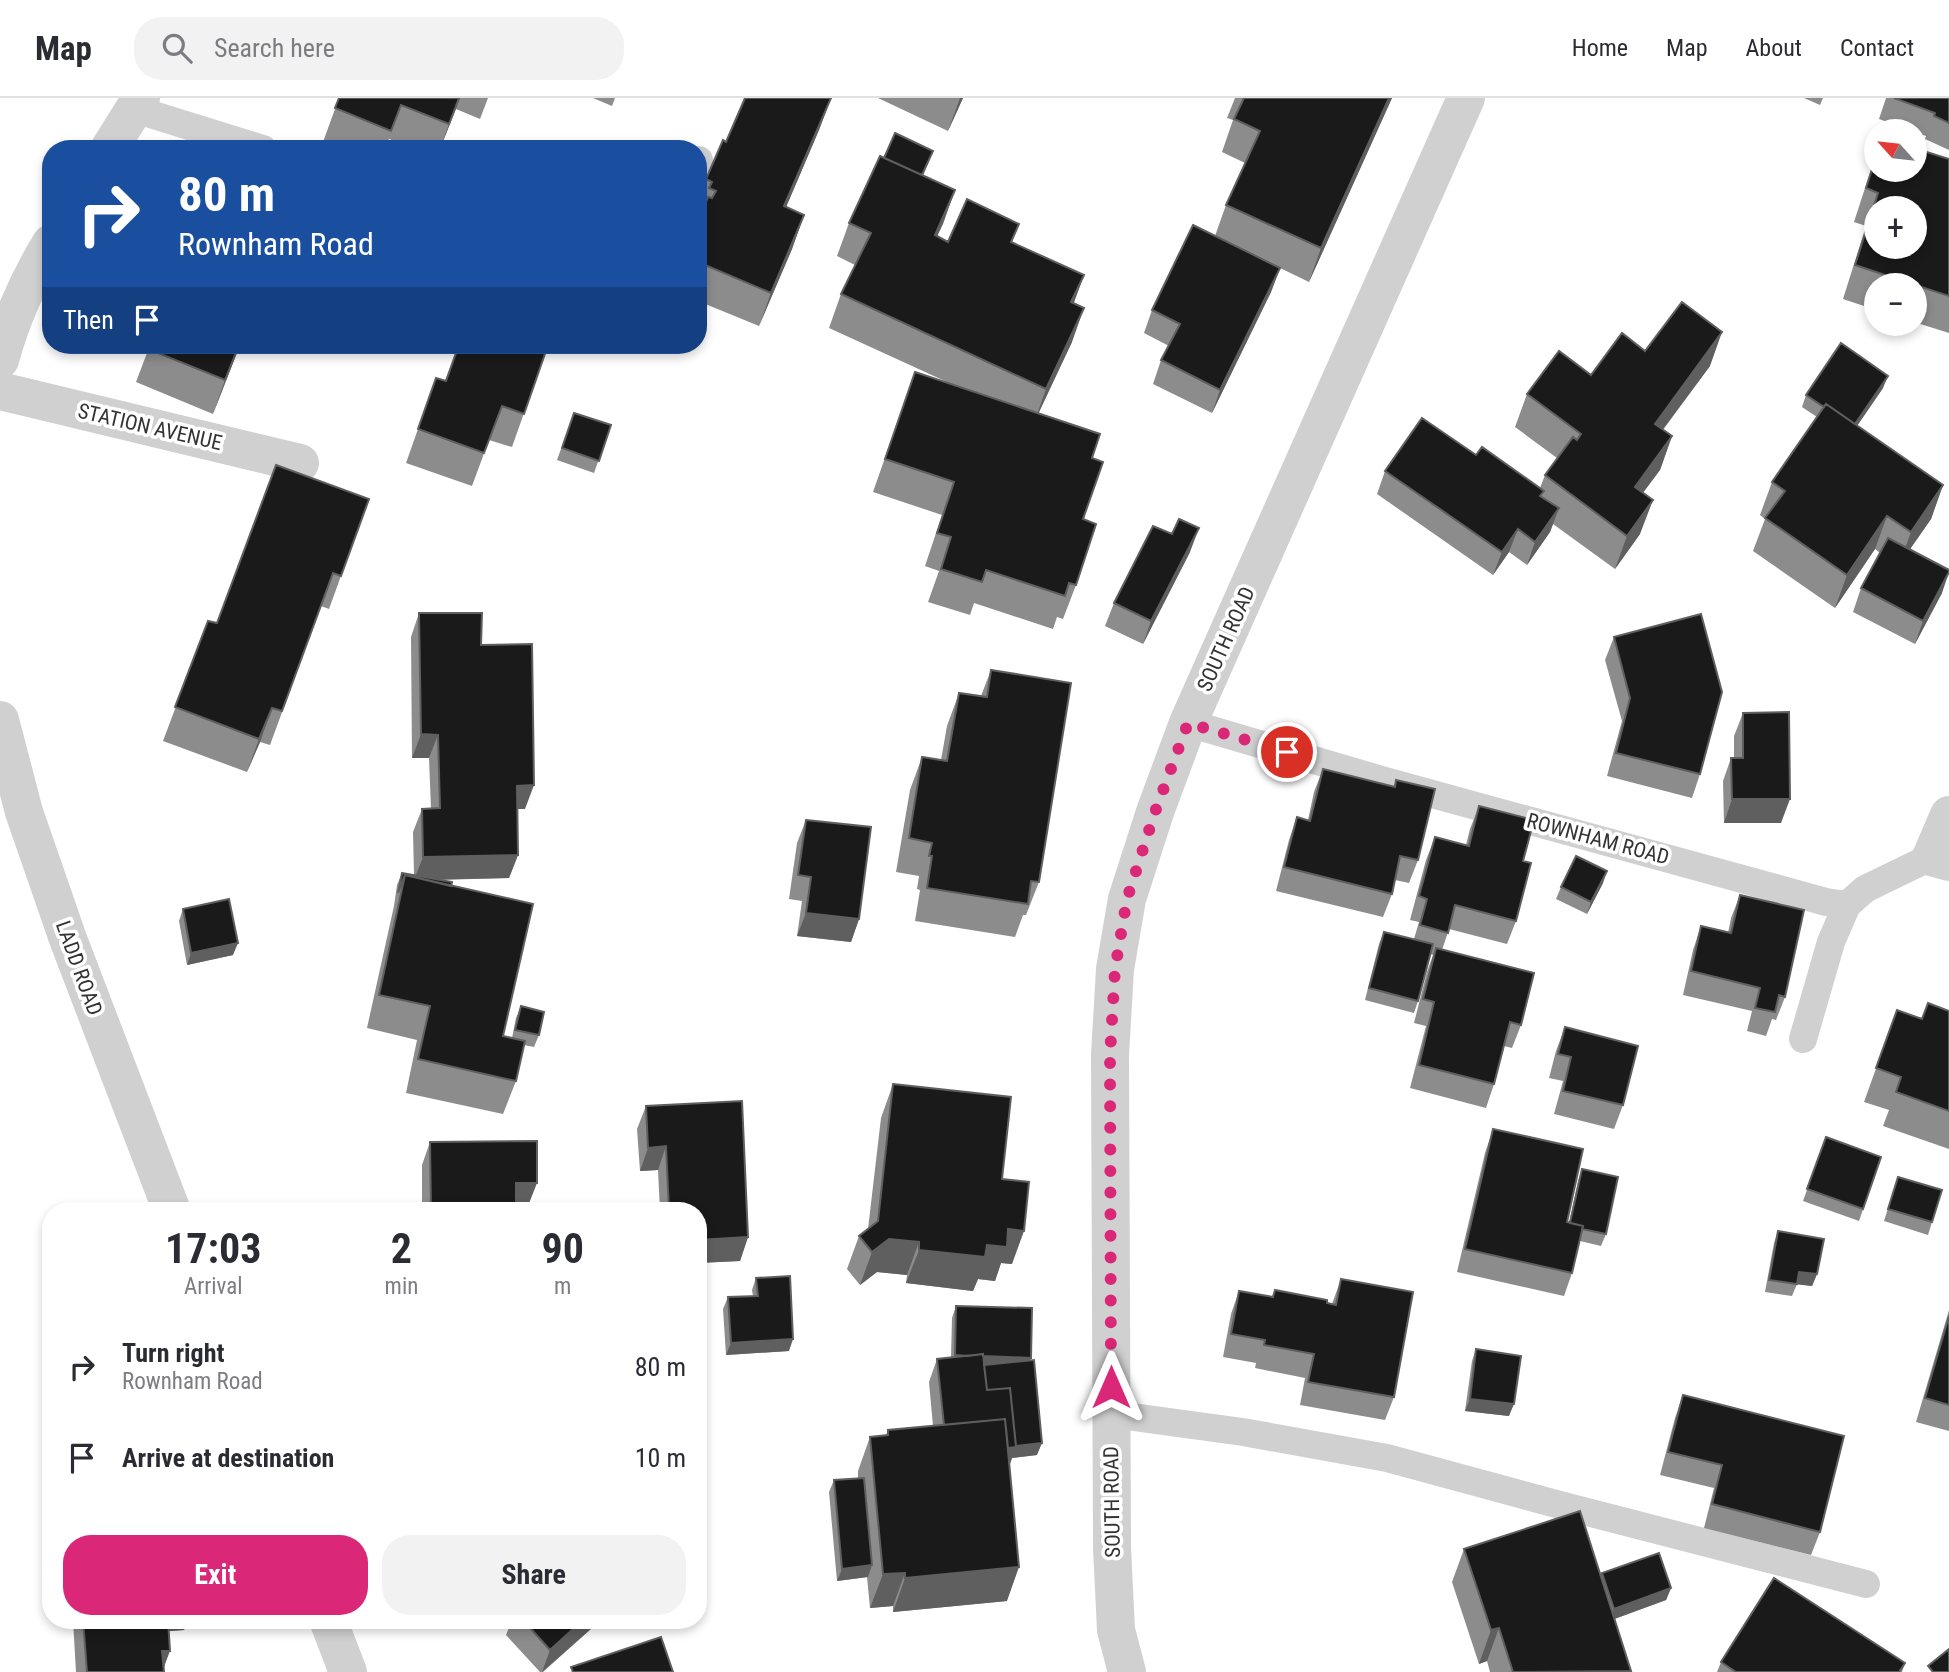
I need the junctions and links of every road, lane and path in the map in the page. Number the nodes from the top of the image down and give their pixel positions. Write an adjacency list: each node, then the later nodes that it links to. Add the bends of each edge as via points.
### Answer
1 (1466, 98): 10 (street, SOUTH ROAD)
2 (138, 104): 3 (street); 4 (lane)
3 (116, 140)
4 (238, 140)
5 (42, 257): 6 (street, via 6,336)
6 (0, 360)
7 (0, 391): 8 (street, STATION AVENUE)
8 (300, 463)
9 (0, 720): 15 (street, LADD ROAD, via 24,812 68,939)
10 (1188, 723): 13 (lane, ROWNHAM ROAD); 16 (street, SOUTH ROAD, via 1127,899 1115,969 1110,1055)
11 (1949, 816): 12 (street)
12 (1940, 860): 13 (lane, via 1865,889)
13 (1847, 905): 14 (lane)
14 (1802, 1039)
15 (169, 1202)
16 (1111, 1414): 17 (lane, via 1387,1458); 20 (street, SOUTH ROAD, via 1116,1630)
17 (1866, 1584)
18 (331, 1629): 19 (street)
19 (348, 1672)
20 (1127, 1672)

